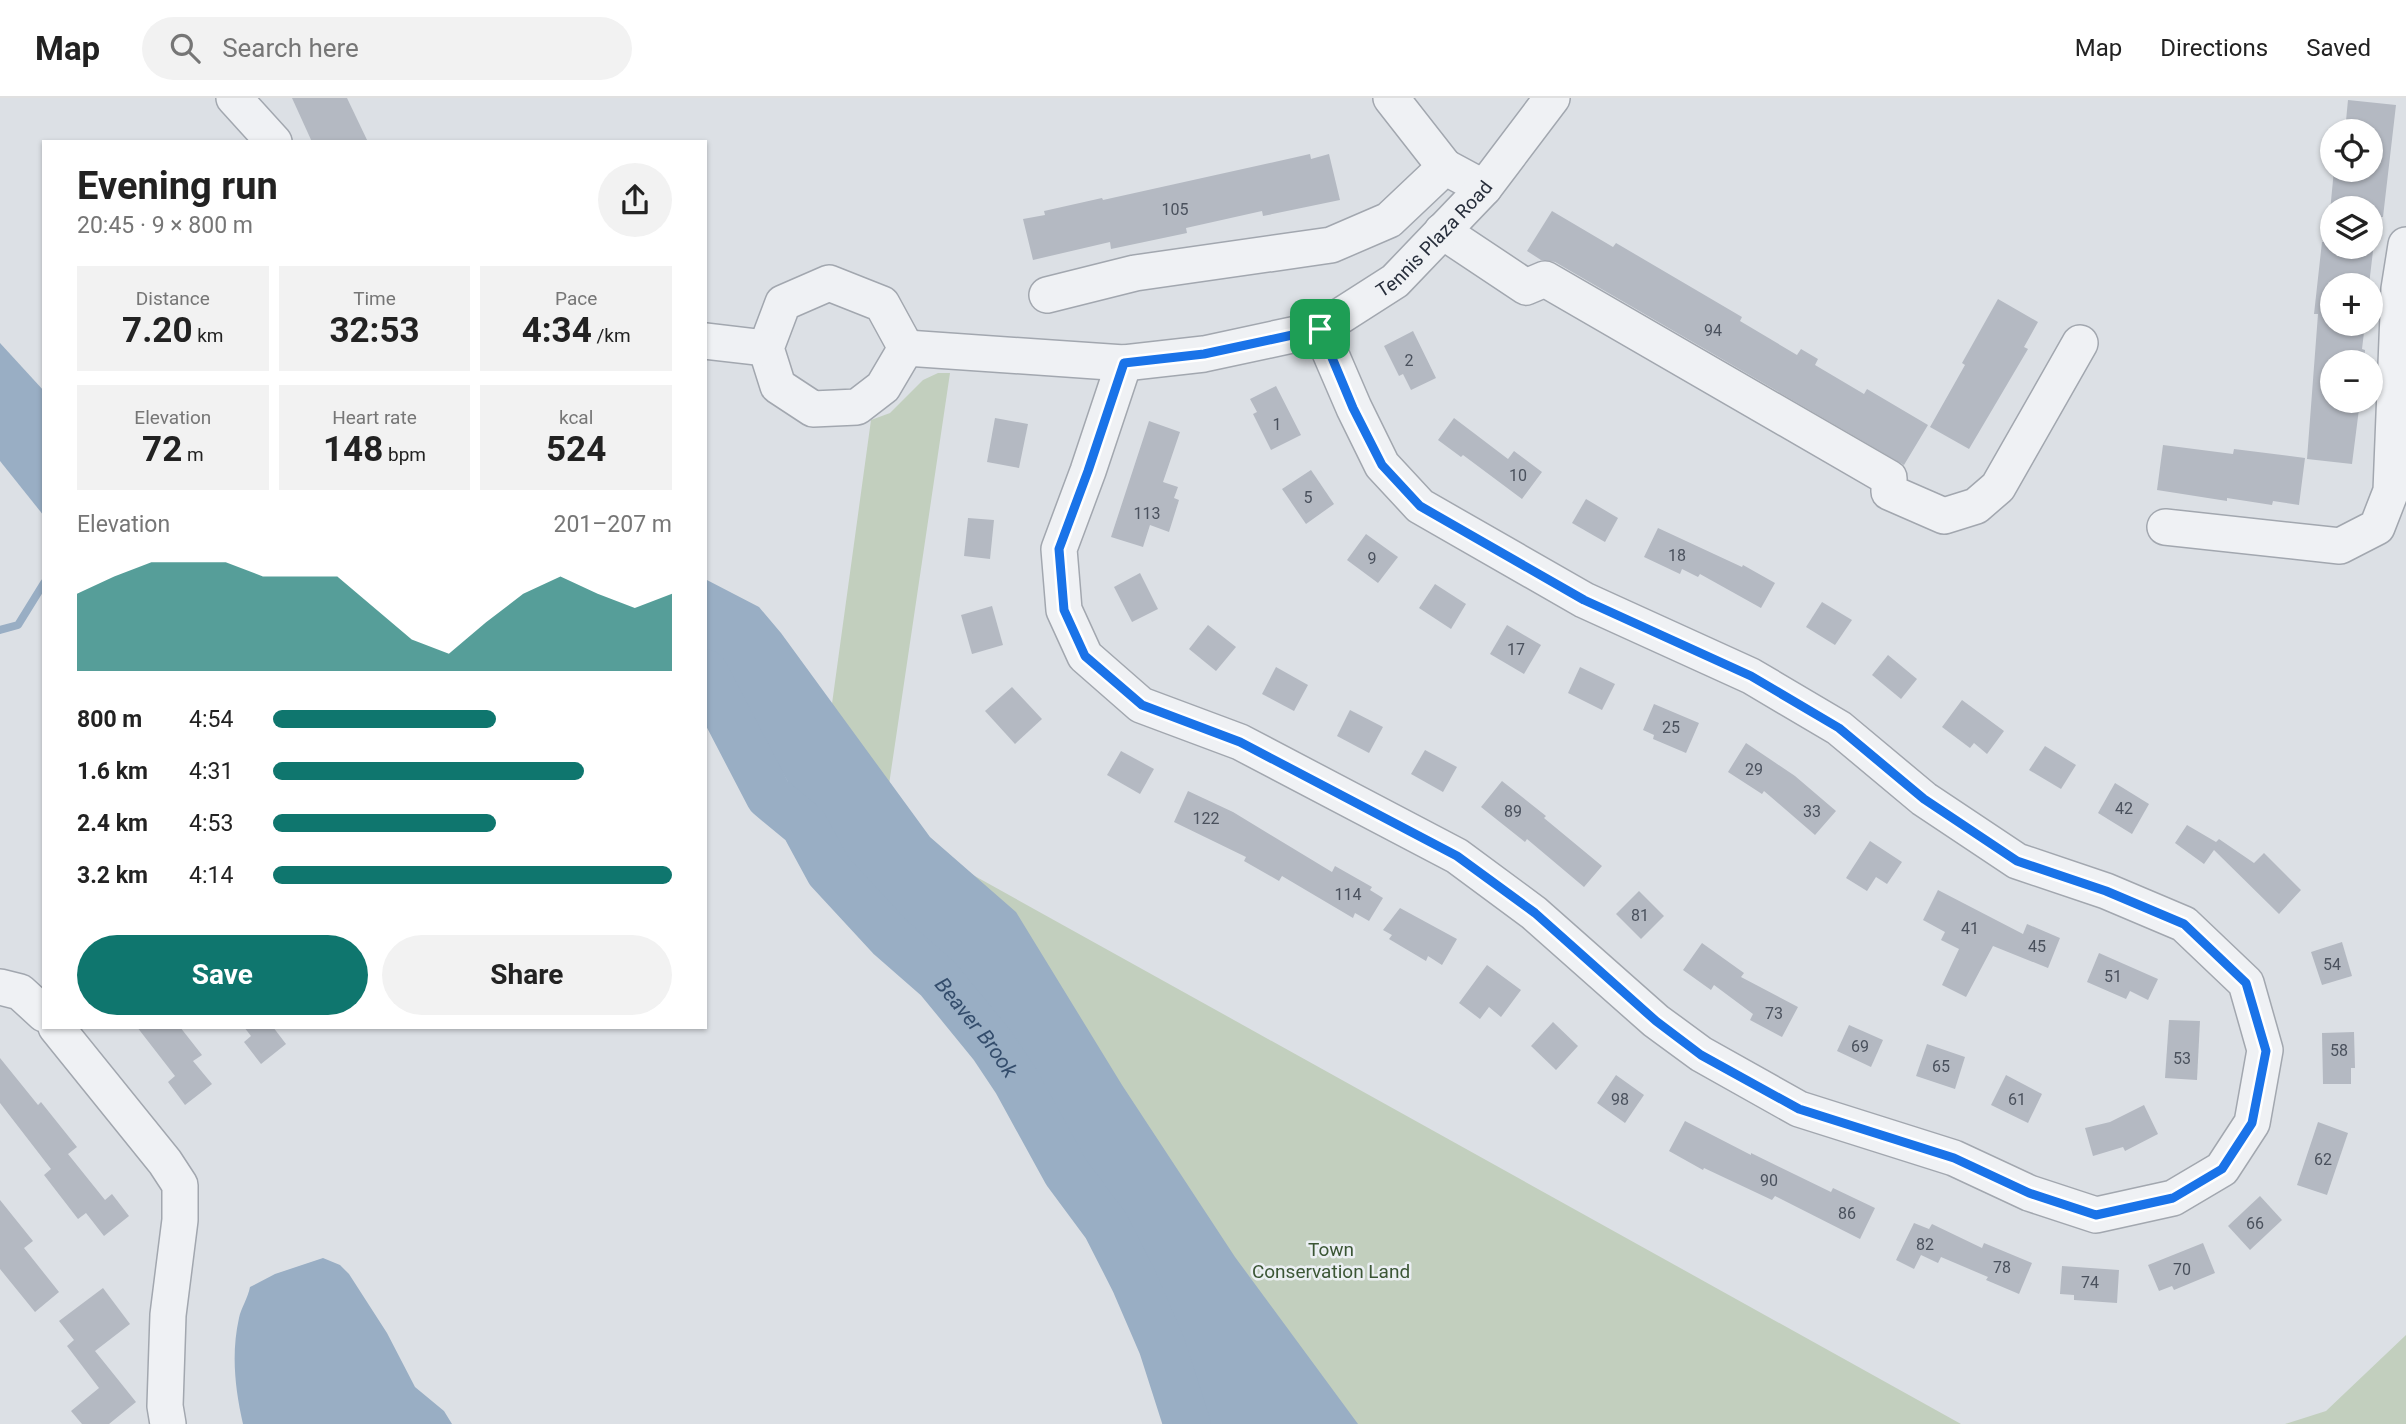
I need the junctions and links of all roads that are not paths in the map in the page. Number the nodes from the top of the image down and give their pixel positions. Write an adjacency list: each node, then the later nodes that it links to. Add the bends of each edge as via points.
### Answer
1 (234, 98): 4 (street)
2 (1391, 98): 5 (street)
3 (1536, 104): 6 (street, Tennis Plaza Road)
4 (272, 140)
5 (1445, 167): 6 (street); 9 (street, via 1389,220 1331,245 1135,273)
6 (1484, 188): 7 (street, Tennis Plaza Road)
7 (1443, 231): 10 (street, Tennis Plaza Road, via 1395,281); 12 (street, via 1526,287 1545,279 1889,478 1889,492 1944,516 1976,506 1998,487)
8 (2406, 245): 16 (street, via 2399,289 2391,491 2377,527 2340,547)
9 (1047, 296)
10 (1320, 329): 15 (street, Tennis Plaza Road, via 1204,354); 15 (street, via 1382,465 1420,506 1584,600 1751,676 1839,728 1924,799 2017,861 2184,924 2246,983 2266,1051 2252,1123 2222,1169 2173,1198 2096,1215 2029,1193 1954,1158 1799,1109 1701,1055 1535,913 1457,856 1240,742 1142,705 1085,656 1064,610 1059,549)
11 (707, 341): 13 (street)
12 (2080, 343)
13 (766, 348): 14 (street, via 778,386 813,409 857,407 883,387); 14 (street, via 783,303 829,283 882,304)
14 (906, 348): 15 (street, Tennis Plaza Road)
15 (1124, 363)
16 (2165, 527)
17 (0, 987): 18 (street, via 20,992)
18 (42, 1012)
19 (58, 1029): 20 (street, via 180,1185 168,1315)
20 (168, 1424)

